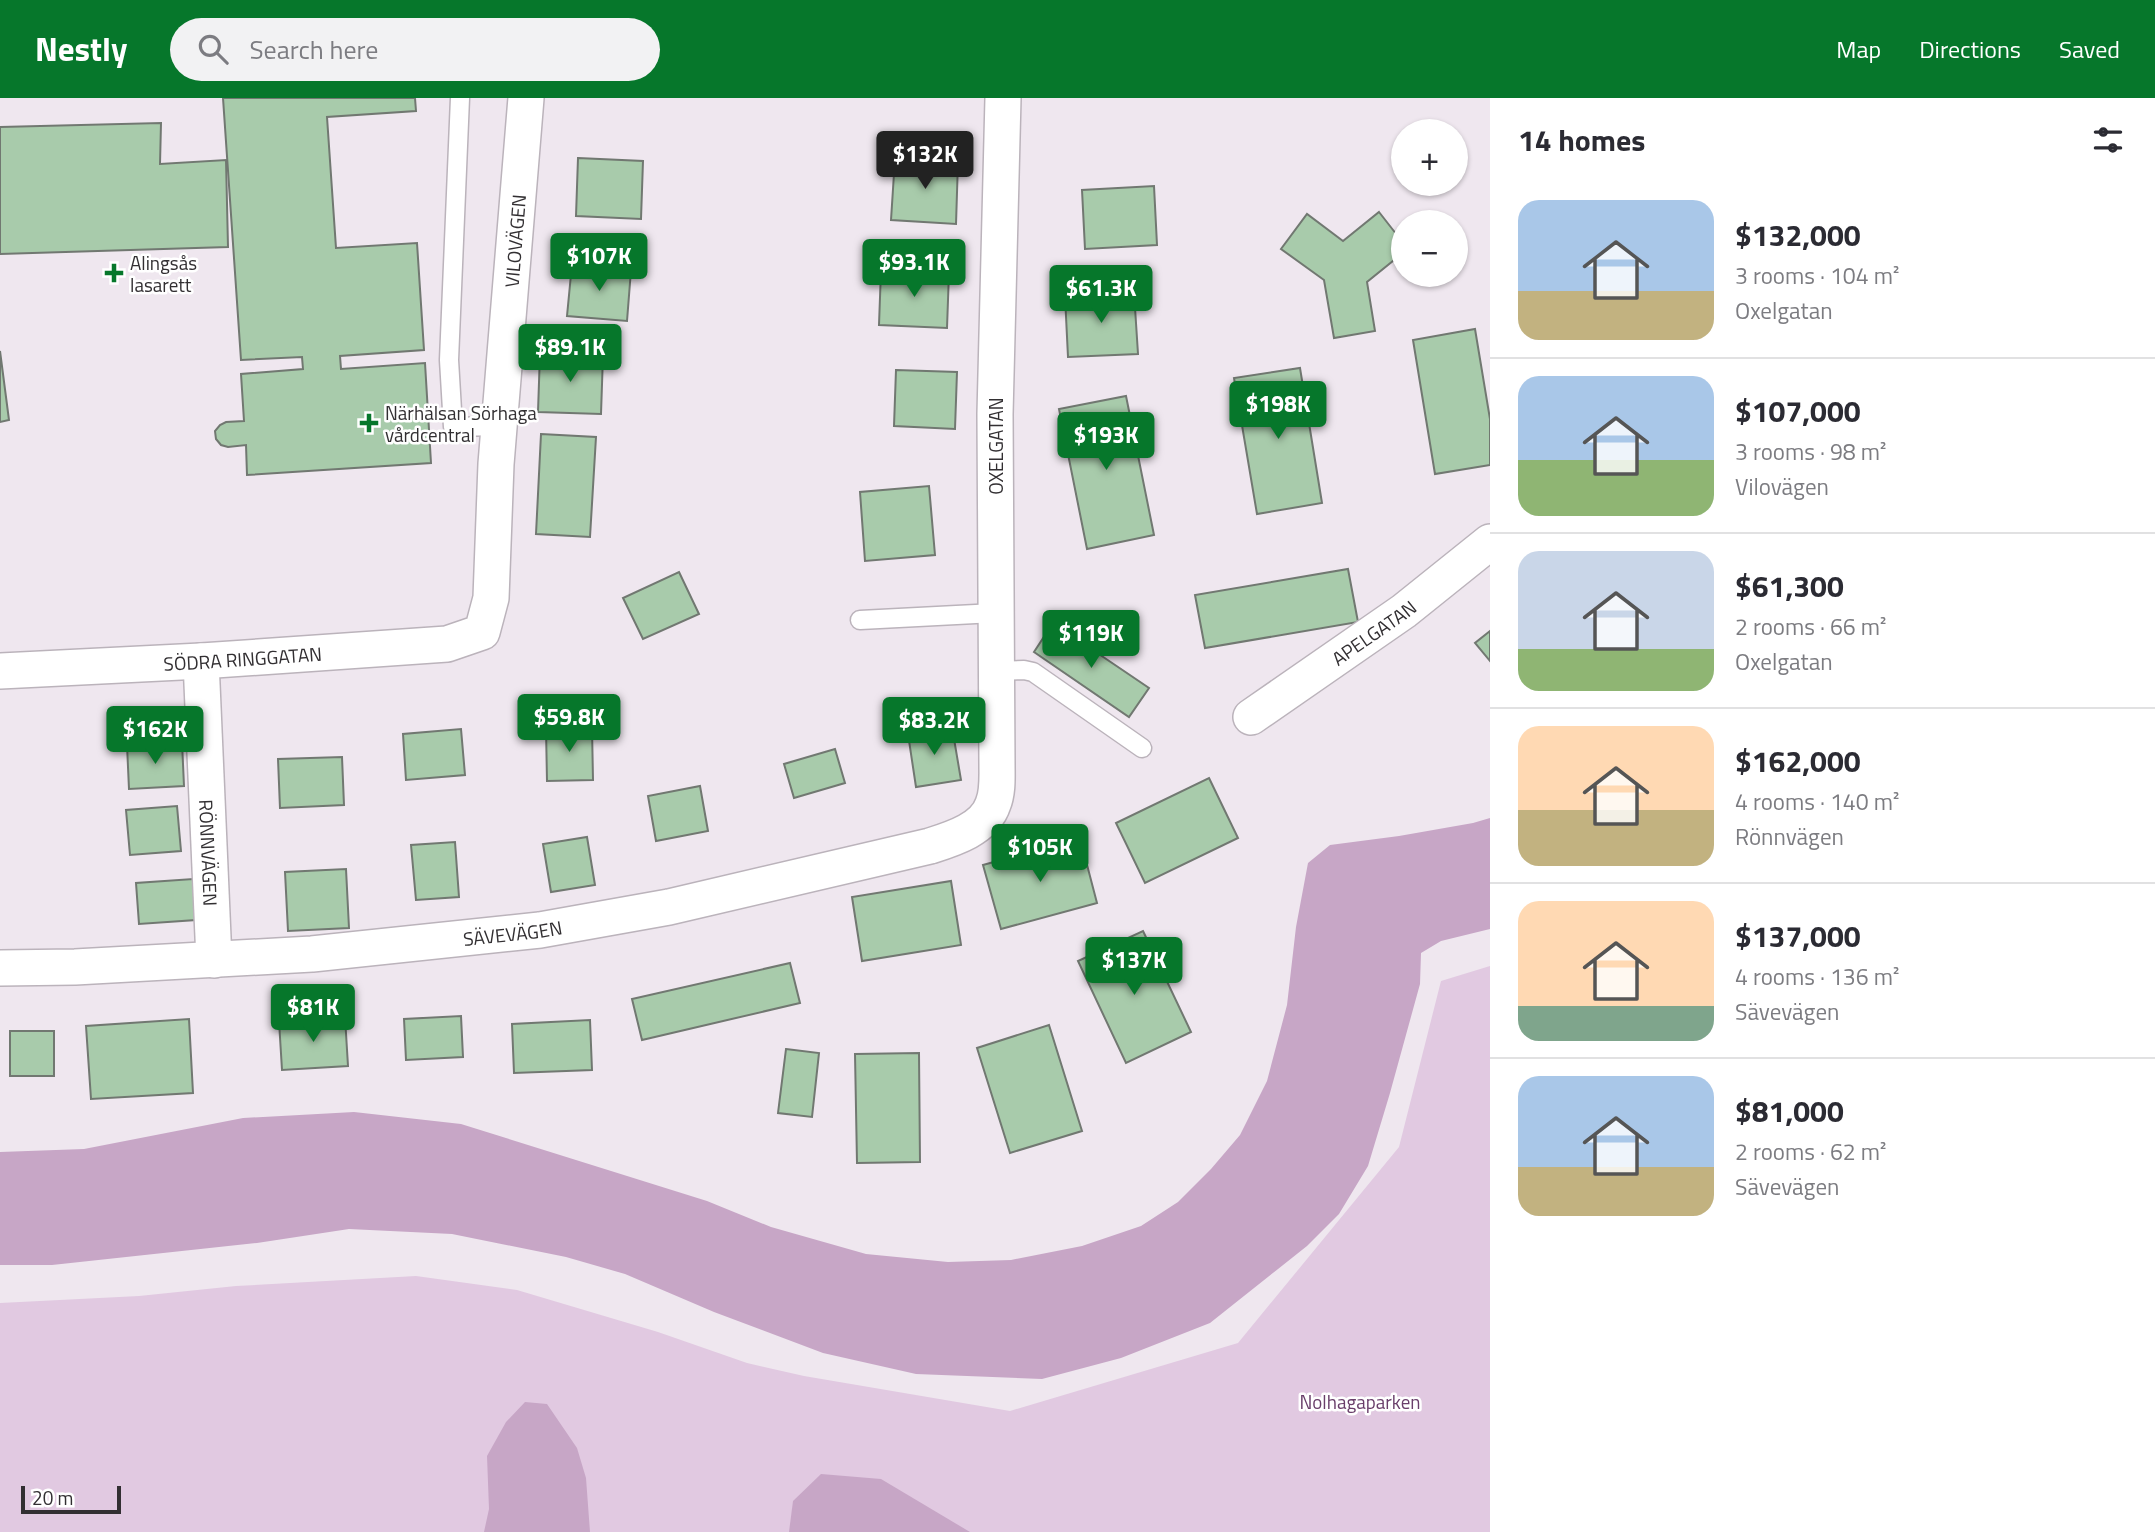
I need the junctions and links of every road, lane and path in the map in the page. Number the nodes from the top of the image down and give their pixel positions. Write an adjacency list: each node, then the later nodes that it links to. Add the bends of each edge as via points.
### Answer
1 (460, 98): 4 (lane, via 449,360 453,427)
2 (526, 98): 4 (street, VILOVÄGEN)
3 (1003, 98): 6 (street, OXELGATAN)
4 (500, 426): 8 (street, VILOVÄGEN, via 491,598)
5 (1490, 542): 12 (street, APELGATAN, via 1404,611)
6 (995, 612): 7 (lane); 11 (street, OXELGATAN)
7 (860, 620)
8 (482, 632): 9 (street, SÖDRA RINGGATAN, via 447,644)
9 (201, 661): 10 (street, SÖDRA RINGGATAN); 15 (street, RÖNNVÄGEN)
10 (0, 671)
11 (996, 671): 13 (lane, via 1033,672); 14 (street, OXELGATAN)
12 (1251, 717)
13 (1142, 748)
14 (996, 794): 15 (street, SÄVEVÄGEN, via 985,817 955,839 669,907 540,930)
15 (214, 960): 16 (street, SÄVEVÄGEN)
16 (0, 968)

